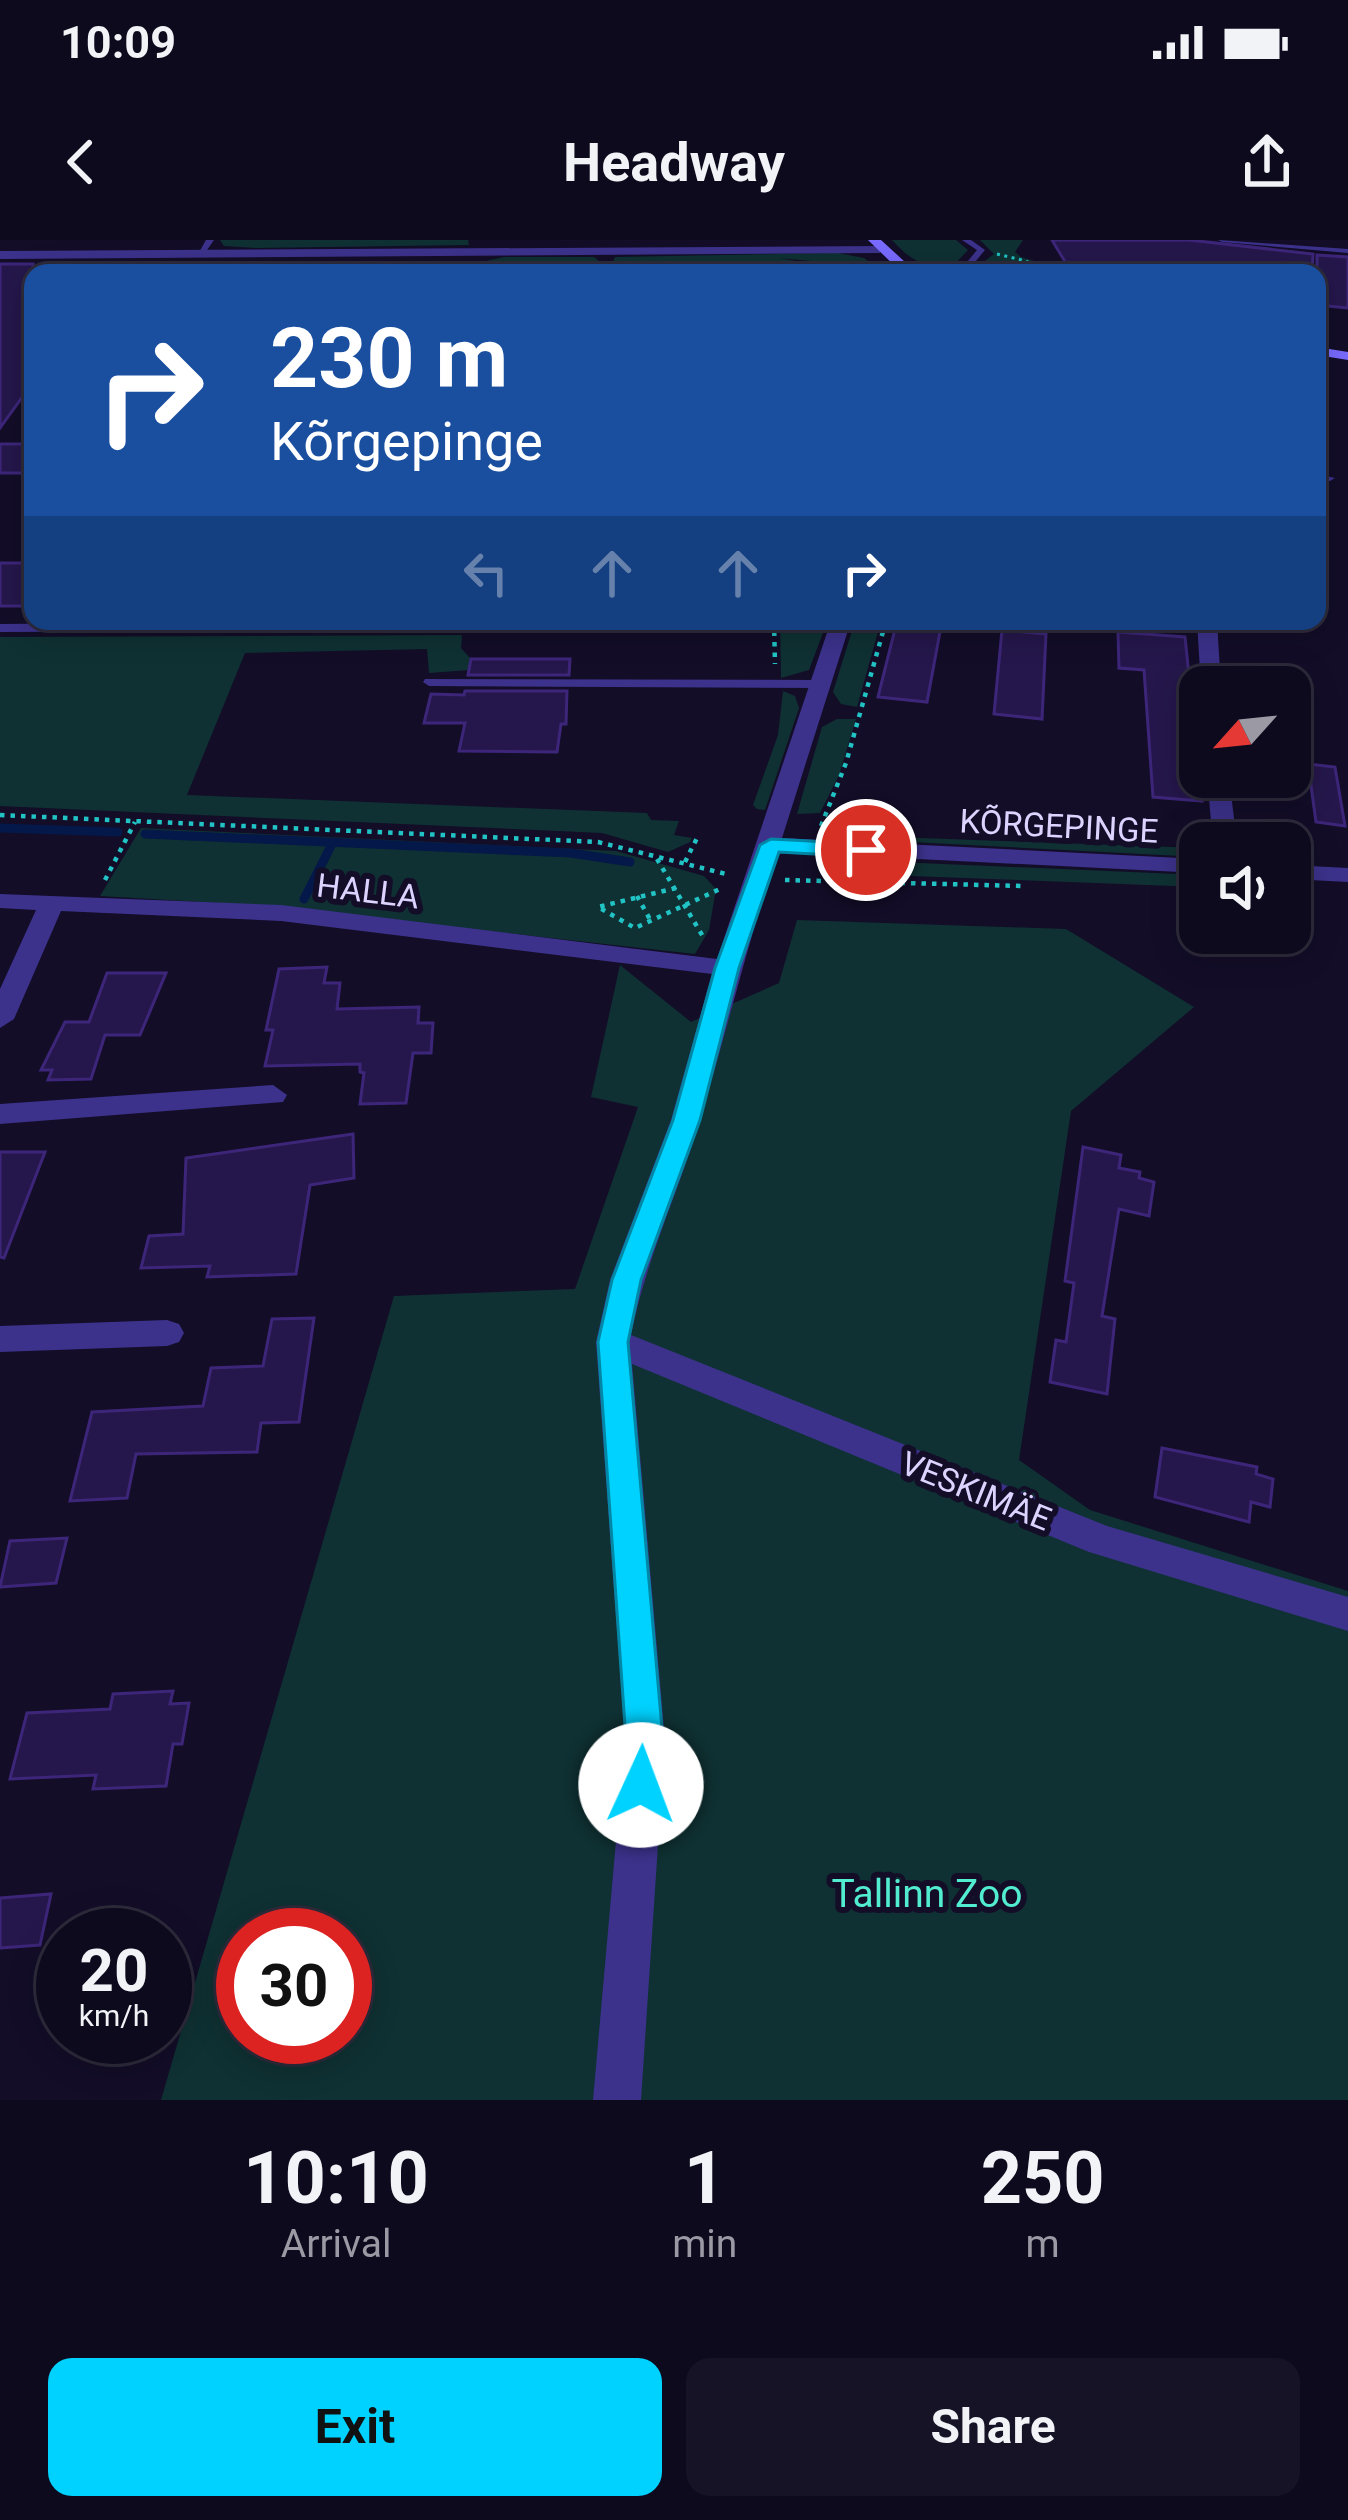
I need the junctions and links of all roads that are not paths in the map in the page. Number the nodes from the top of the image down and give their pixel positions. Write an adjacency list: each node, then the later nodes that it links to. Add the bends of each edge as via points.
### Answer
1 (210, 240): 9 (lane)
2 (966, 240): 14 (lane, via 981,250)
3 (1222, 240): 6 (lane)
4 (877, 244): 7 (street); 13 (main road)
5 (477, 248): 7 (street); 8 (street)
6 (1348, 251)
7 (605, 252): 12 (street)
8 (413, 253): 9 (street); 11 (street)
9 (200, 254): 10 (street)
10 (0, 255)
11 (411, 264)
12 (607, 264)
13 (900, 264)
14 (969, 264)
15 (838, 630): 19 (street)
16 (1208, 630): 17 (street)
17 (1210, 666)
18 (429, 682): 19 (lane)
19 (820, 684): 20 (street)
20 (771, 845): 21 (street, KÕRGEPINGE); 26 (street)
21 (1179, 865)
22 (1311, 873): 23 (street)
23 (1348, 875)
24 (0, 901): 25 (street, HALLA)
25 (52, 902): 26 (street, HALLA, via 281,913); 27 (street)
26 (717, 956): 32 (street, via 686,1120 626,1280)
27 (0, 1019)
28 (273, 1095): 29 (street)
29 (0, 1114)
30 (166, 1333): 31 (street)
31 (0, 1339)
32 (613, 1342): 33 (street, VESKIMÄE, via 1102,1541); 34 (street, via 645,1740)
33 (1348, 1614)
34 (617, 2100)

